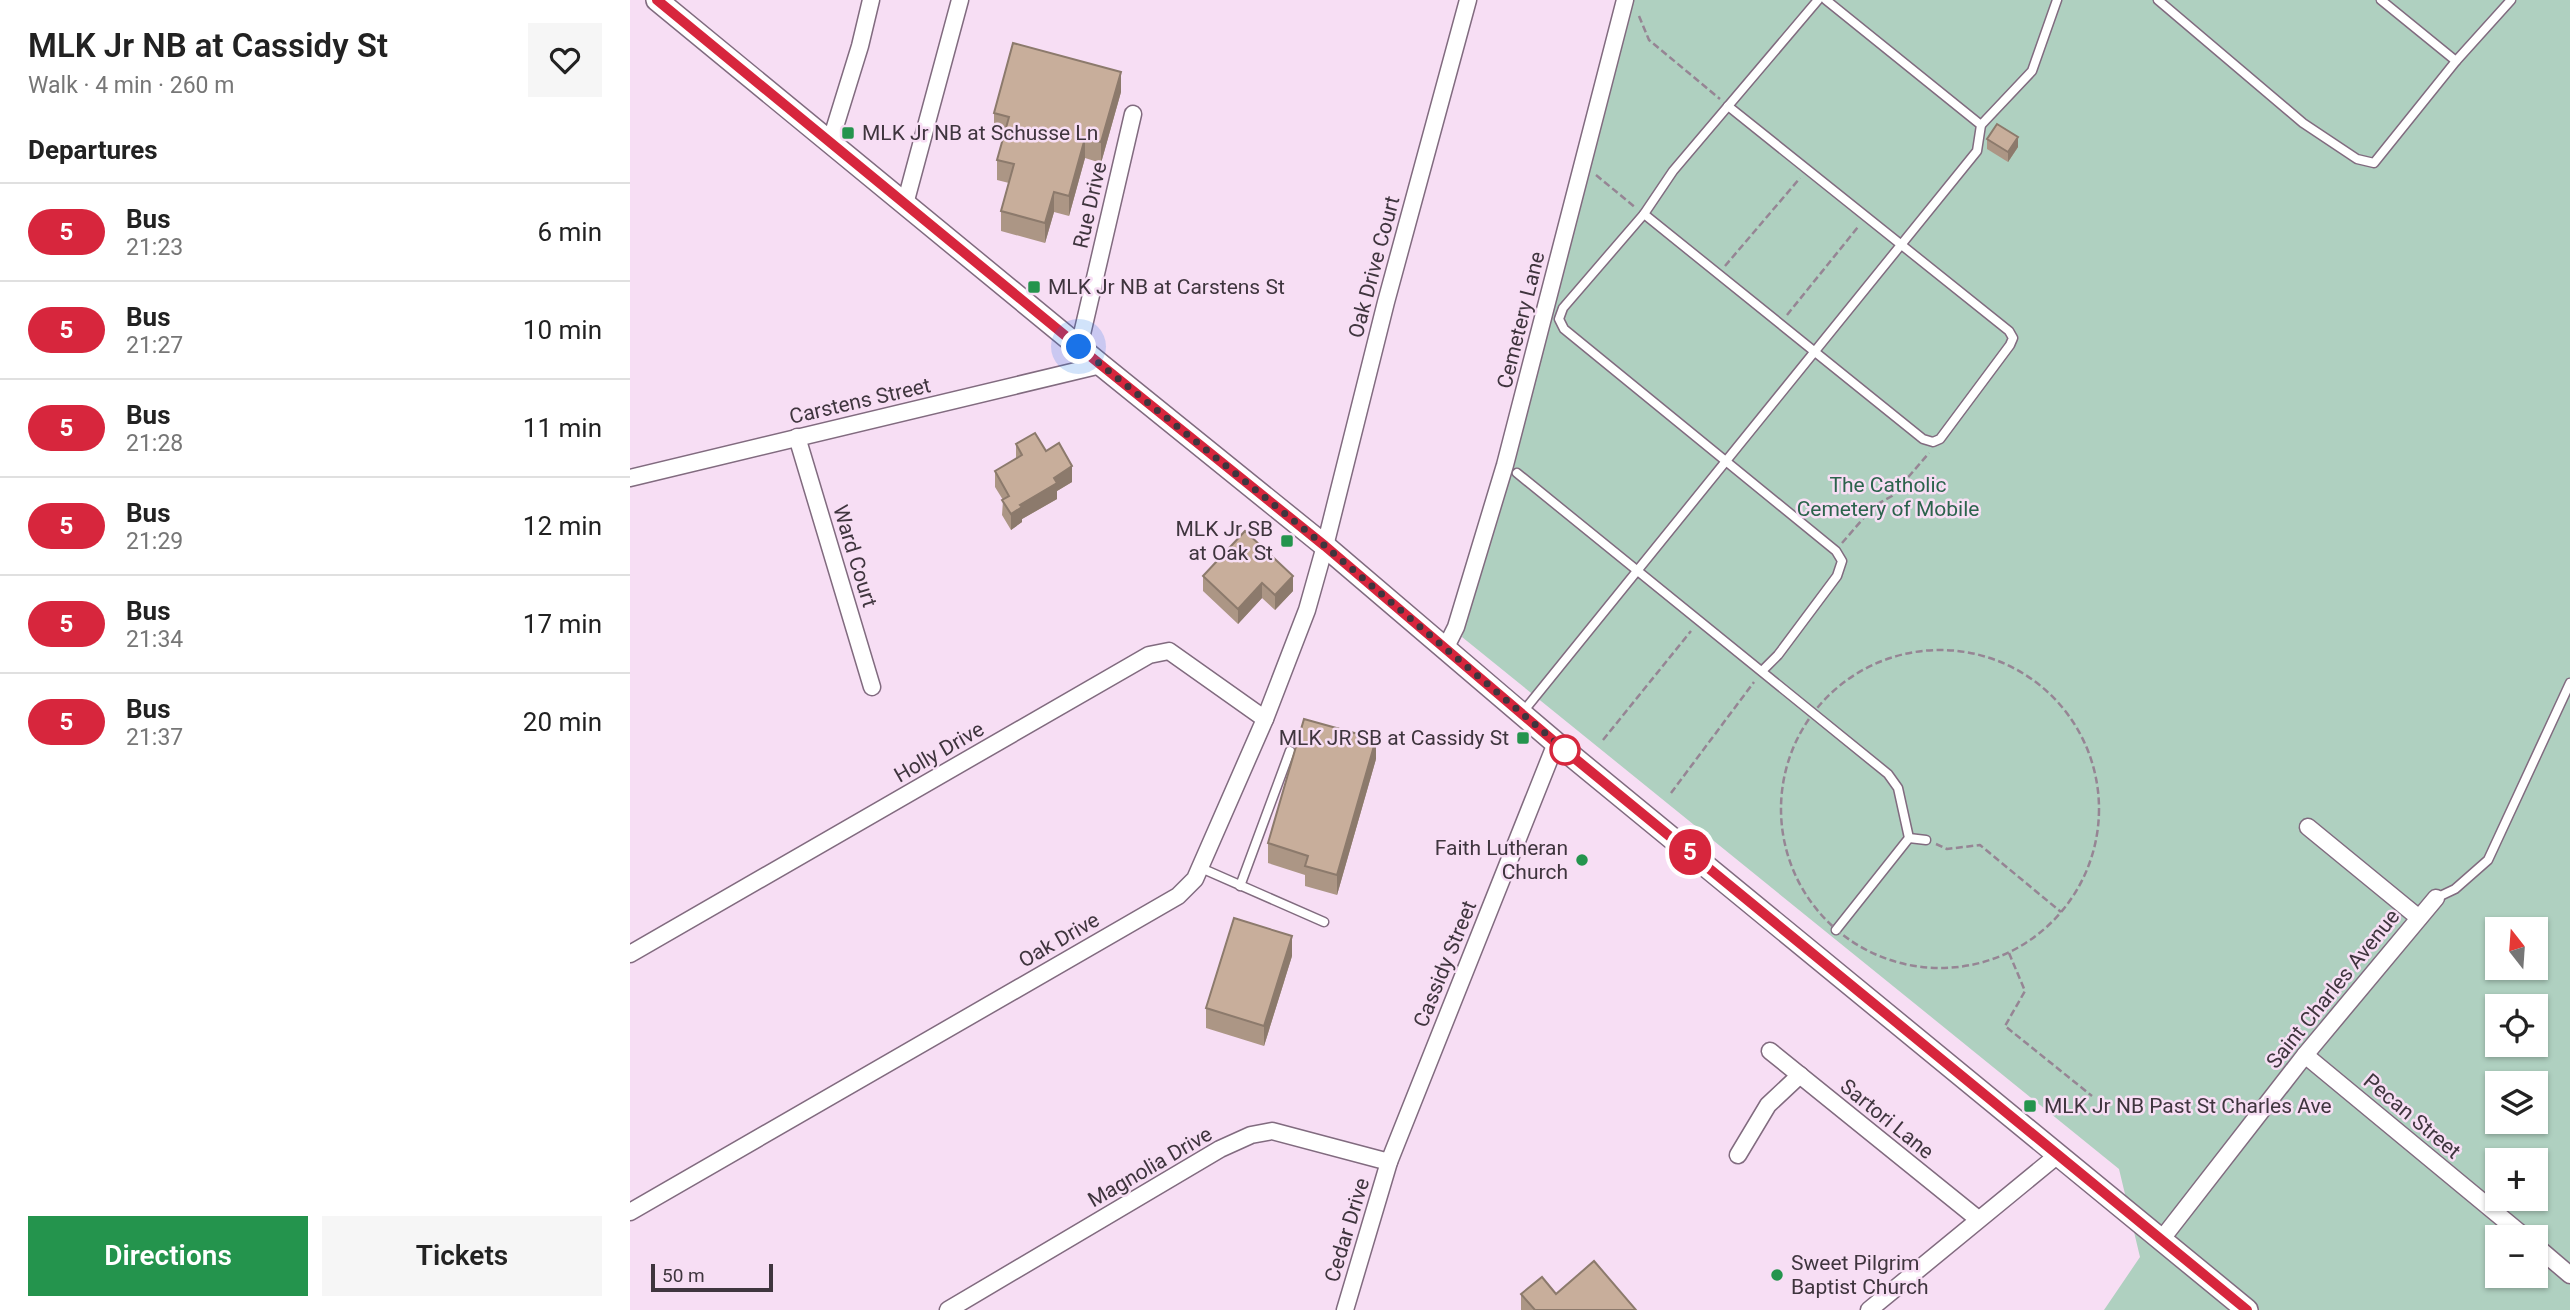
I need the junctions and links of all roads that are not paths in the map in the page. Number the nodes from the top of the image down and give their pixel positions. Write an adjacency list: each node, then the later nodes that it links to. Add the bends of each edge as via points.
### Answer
1 (657, 0): 16 (main road)
2 (871, 0): 16 (street)
3 (960, 0): 17 (street)
4 (1468, 0): 27 (street, Oak Drive Court)
5 (1625, 0): 29 (street, Cemetery Lane, via 1505,465)
6 (1818, 0): 13 (lane)
7 (1826, 0): 15 (lane)
8 (2057, 0): 15 (lane, via 2032,71)
9 (2158, 0): 12 (lane, via 2303,123 2357,159 2374,163)
10 (2381, 0): 12 (lane)
11 (2511, 0): 12 (lane)
12 (2456, 61)
13 (1728, 106): 18 (lane, via 1673,170); 19 (lane)
14 (1133, 114): 20 (street, Rue Drive)
15 (1981, 125): 19 (lane, via 1977,151)
16 (830, 143): 17 (main road)
17 (905, 204): 20 (main road)
18 (1644, 214): 21 (lane); 24 (lane, via 1559,318 1564,329)
19 (1902, 244): 21 (lane); 21 (lane, via 2013,338 1940,439 1923,439)
20 (1079, 347): 22 (main road)
21 (1815, 352): 24 (lane)
22 (1101, 365): 23 (street, Carstens Street); 27 (main road)
23 (797, 437): 26 (street, Carstens Street); 32 (street, Ward Court)
24 (1726, 462): 28 (lane); 30 (lane, via 1836,551 1842,561 1837,576)
25 (1517, 473): 28 (lane)
26 (630, 478)
27 (1325, 546): 29 (main road); 34 (street, Oak Drive, via 1307,610)
28 (1637, 571): 30 (lane); 33 (lane)
29 (1446, 647): 33 (main road)
30 (1762, 671): 38 (lane, via 1888,774 1898,788)
31 (2570, 683): 42 (lane, via 2488,860 2455,889)
32 (872, 687)
33 (1522, 713): 35 (main road)
34 (1265, 719): 40 (street, Oak Drive); 46 (street, Holly Drive, via 1169,651 1149,655)
35 (1556, 743): 50 (main road); 52 (street, Cassidy Street)
36 (1290, 751): 41 (lane)
37 (2308, 827): 43 (street)
38 (1909, 838): 39 (lane); 45 (lane)
39 (1926, 840)
40 (1201, 868): 41 (lane); 53 (street, Oak Drive, via 1178,896)
41 (1240, 886): 44 (lane)
42 (2436, 898): 43 (street, Saint Charles Avenue)
43 (2419, 918): 48 (street, Saint Charles Avenue)
44 (1324, 922)
45 (1836, 930)
46 (630, 954)
47 (1770, 1051): 49 (street, Sartori Lane)
48 (2305, 1055): 55 (street, Pecan Street); 56 (street, Saint Charles Avenue)
49 (1800, 1075): 51 (street, via 1768,1105); 54 (street, Sartori Lane)
50 (2059, 1154): 54 (street); 56 (main road)
51 (1738, 1155)
52 (1389, 1162): 59 (street, Magnolia Drive, via 1272,1131 1251,1135); 60 (street, Cedar Drive)
53 (630, 1212)
54 (1978, 1219): 61 (street)
55 (2510, 1225)
56 (2161, 1240): 62 (main road)
57 (2548, 1256): 58 (street)
58 (2570, 1275)
59 (948, 1310)
60 (1345, 1310)
61 (1869, 1310)
62 (2247, 1310)

